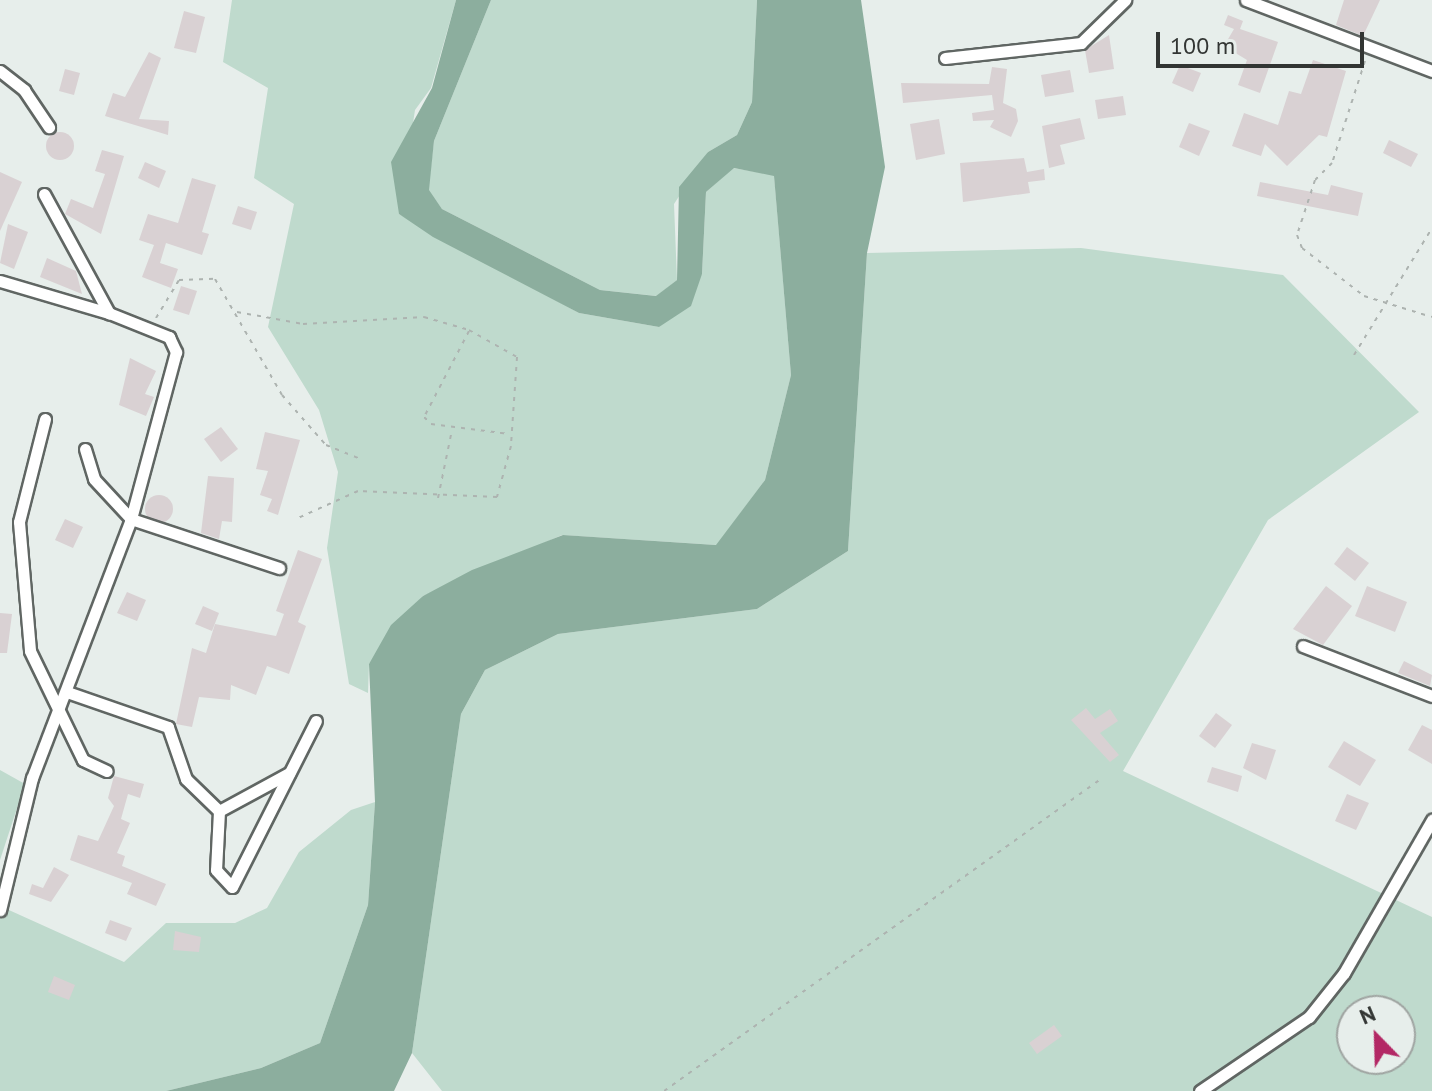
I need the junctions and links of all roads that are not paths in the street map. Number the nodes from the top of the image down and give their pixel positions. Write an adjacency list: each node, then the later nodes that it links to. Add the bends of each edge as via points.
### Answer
1 (1125, 0): 3 (street, via 1081,43)
2 (1246, 0): 5 (street)
3 (945, 58)
4 (0, 71): 6 (street, via 24,90)
5 (1432, 71)
6 (49, 127)
7 (44, 194): 9 (street)
8 (0, 281): 9 (street)
9 (109, 313): 12 (street, via 169,337 176,352)
10 (45, 419): 17 (street, via 19,522 30,651)
11 (85, 449): 12 (street, via 94,479)
12 (131, 519): 13 (street); 15 (street)
13 (279, 568)
14 (1303, 646): 16 (street)
15 (67, 692): 17 (street); 21 (street, via 168,727 186,779)
16 (1432, 696)
17 (61, 711): 19 (street, via 83,760); 23 (street, via 32,778)
18 (316, 721): 20 (street)
19 (107, 771)
20 (289, 773): 21 (street); 21 (street, via 238,886 216,870)
21 (219, 811)
22 (1432, 820): 24 (street, via 1351,961 1309,1017)
23 (0, 910)
24 (1200, 1091)

